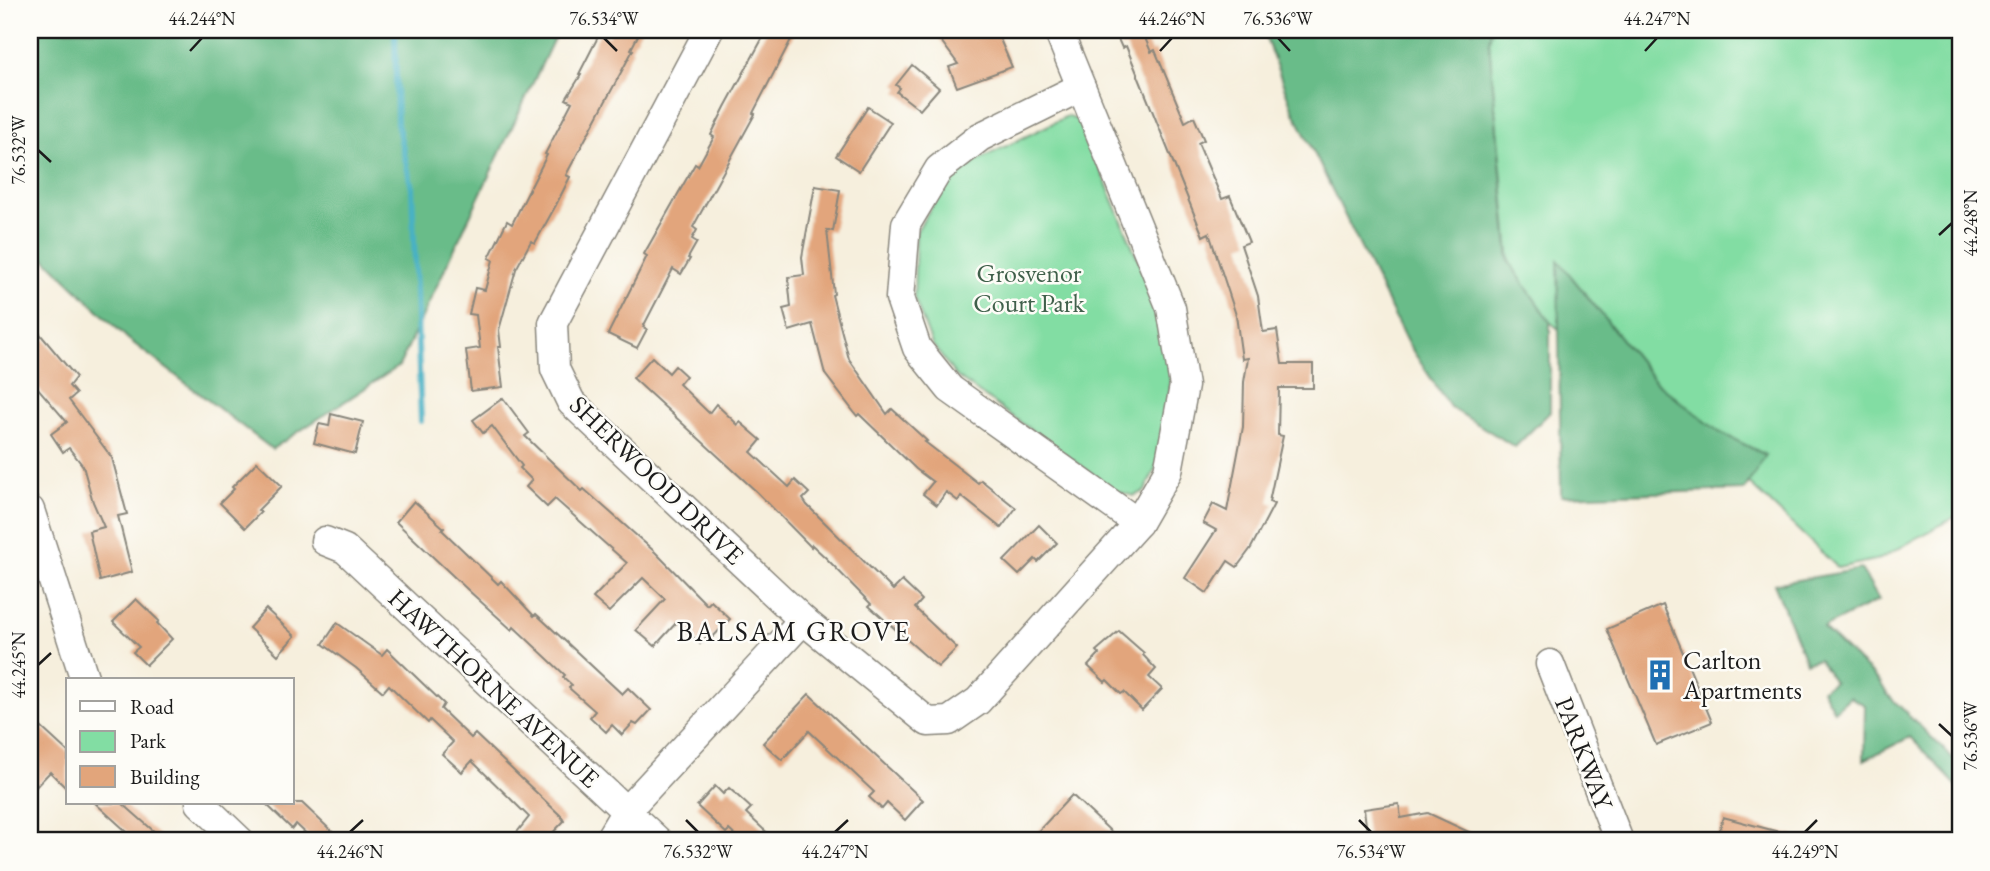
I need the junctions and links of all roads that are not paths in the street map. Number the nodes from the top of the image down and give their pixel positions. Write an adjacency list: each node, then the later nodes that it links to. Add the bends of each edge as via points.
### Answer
1 (709, 30): 7 (street, SHERWOOD DRIVE, via 553,323 555,369 570,402)
2 (1058, 30): 3 (street)
3 (1081, 88): 5 (street, via 1171,308 1184,386 1168,471); 5 (street, via 981,136 939,169 906,224 900,298 917,348 950,389)
4 (30, 510): 9 (street)
5 (1138, 523): 7 (street, SHERWOOD DRIVE, via 978,701 949,720 928,722)
6 (324, 541): 11 (street, HAWTHORNE AVENUE, via 345,549)
7 (803, 620): 11 (street)
8 (1549, 664): 15 (street, PARKWAY)
9 (84, 678)
10 (201, 804): 12 (street)
11 (626, 811): 13 (street); 14 (street, HAWTHORNE AVENUE)
12 (240, 841)
13 (608, 841)
14 (658, 841)
15 (1619, 841)

